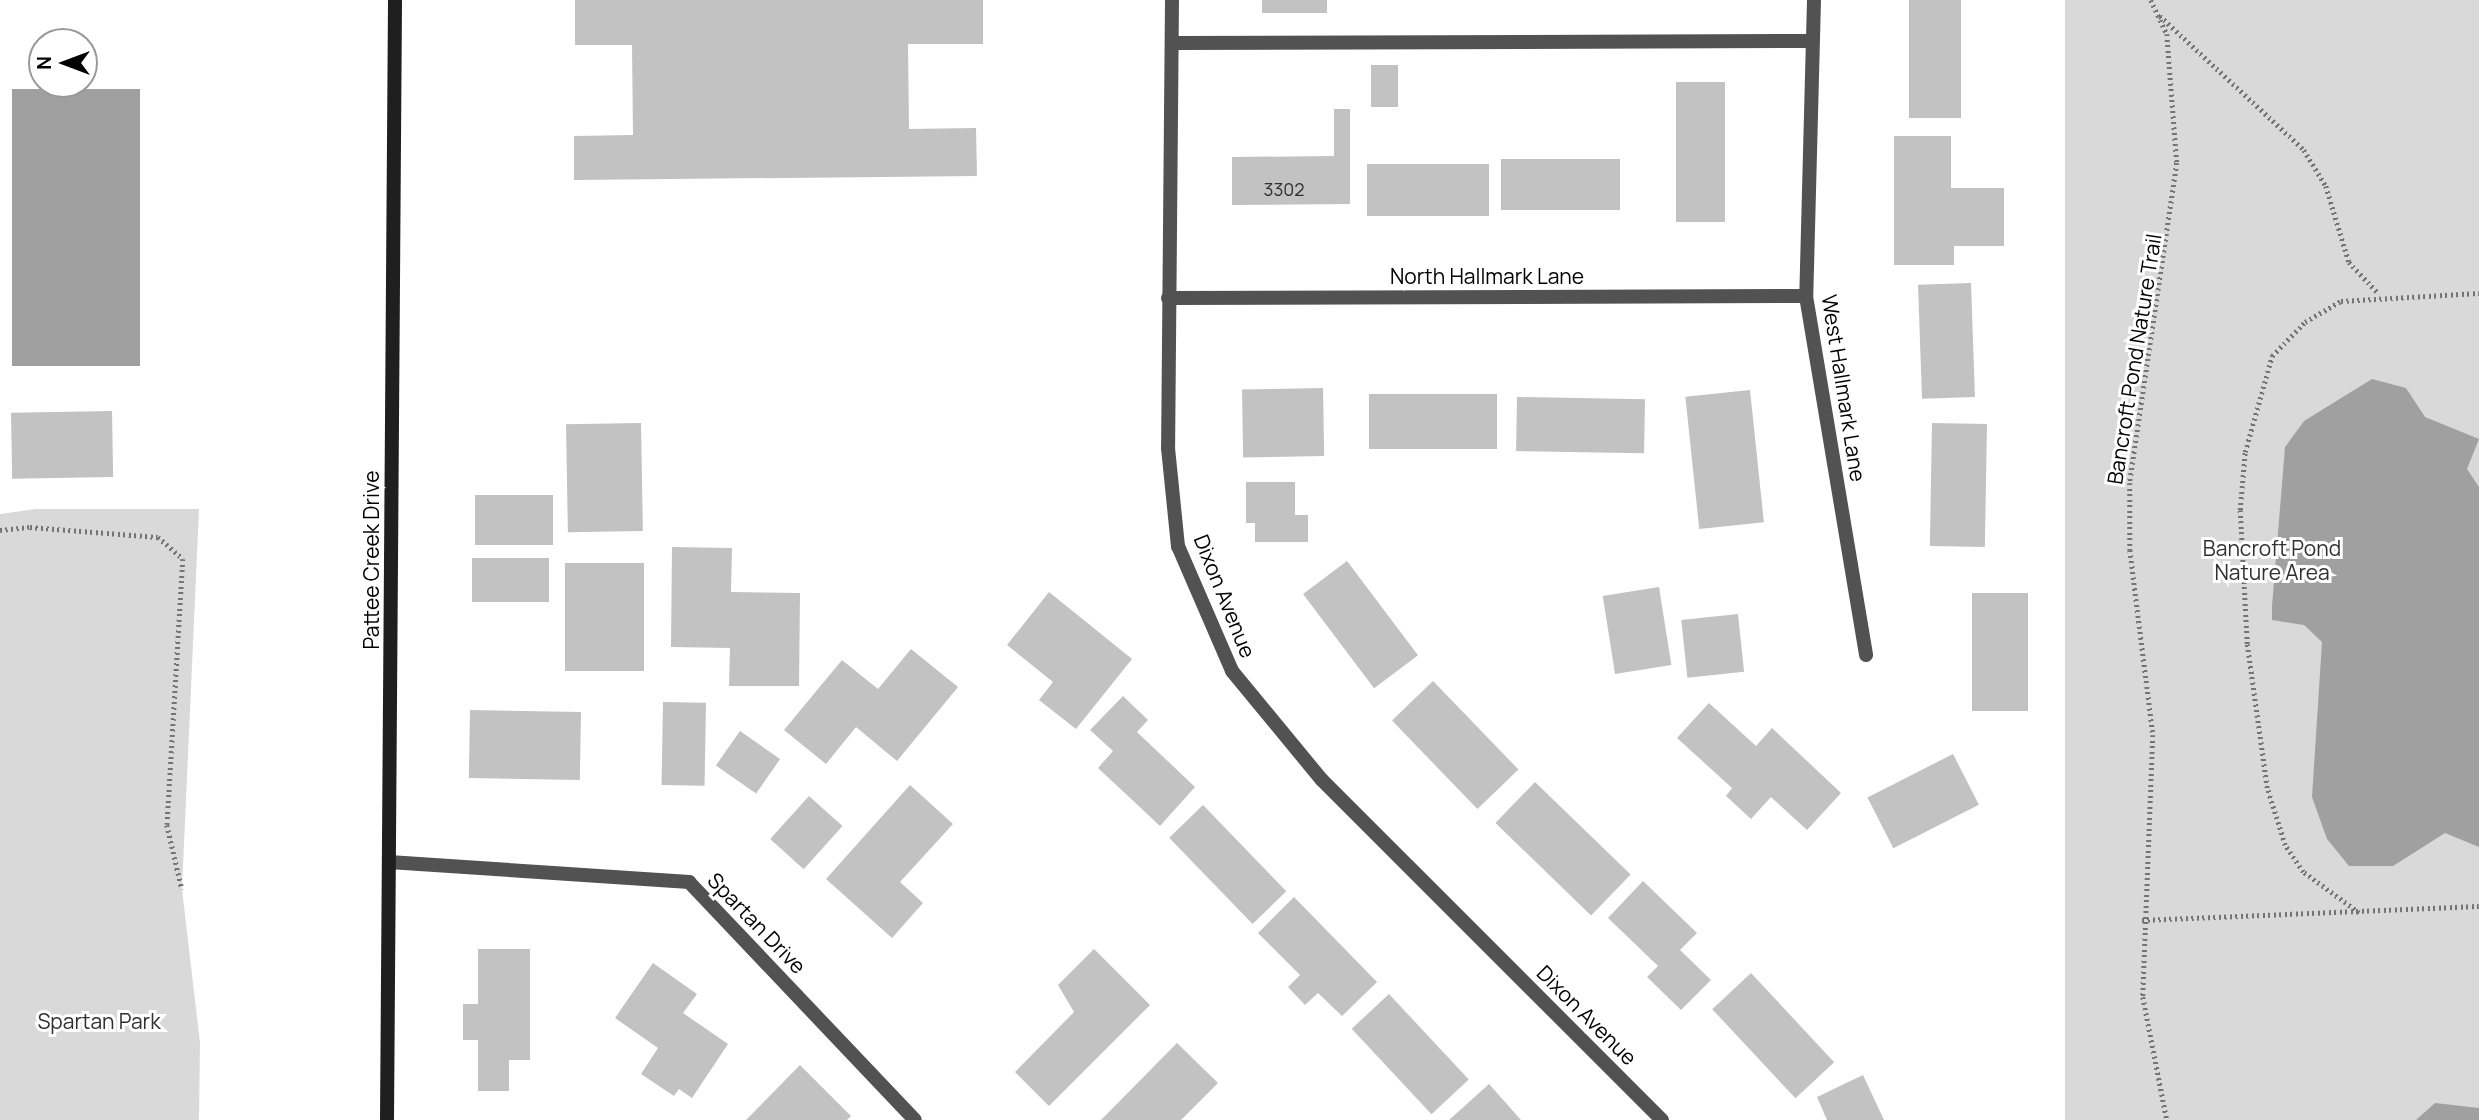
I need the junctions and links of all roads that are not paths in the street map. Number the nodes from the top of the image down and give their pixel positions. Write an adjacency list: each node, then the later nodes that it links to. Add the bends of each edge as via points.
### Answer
1 (395, 0): 9 (street, Pattee Creek Drive)
2 (1172, 0): 5 (street, Dixon Avenue)
3 (1814, 0): 4 (street, West Hallmark Lane)
4 (1812, 41): 5 (street); 6 (street, West Hallmark Lane)
5 (1173, 43): 7 (street, Dixon Avenue)
6 (1806, 296): 7 (street, North Hallmark Lane); 8 (street, West Hallmark Lane)
7 (1168, 298): 12 (street, Dixon Avenue, via 1168,447 1178,546 1232,671 1322,780)
8 (1866, 655)
9 (389, 862): 10 (street, Pattee Creek Drive); 11 (street, Spartan Drive, via 689,882)
10 (387, 1120)
11 (915, 1120)
12 (1662, 1120)

